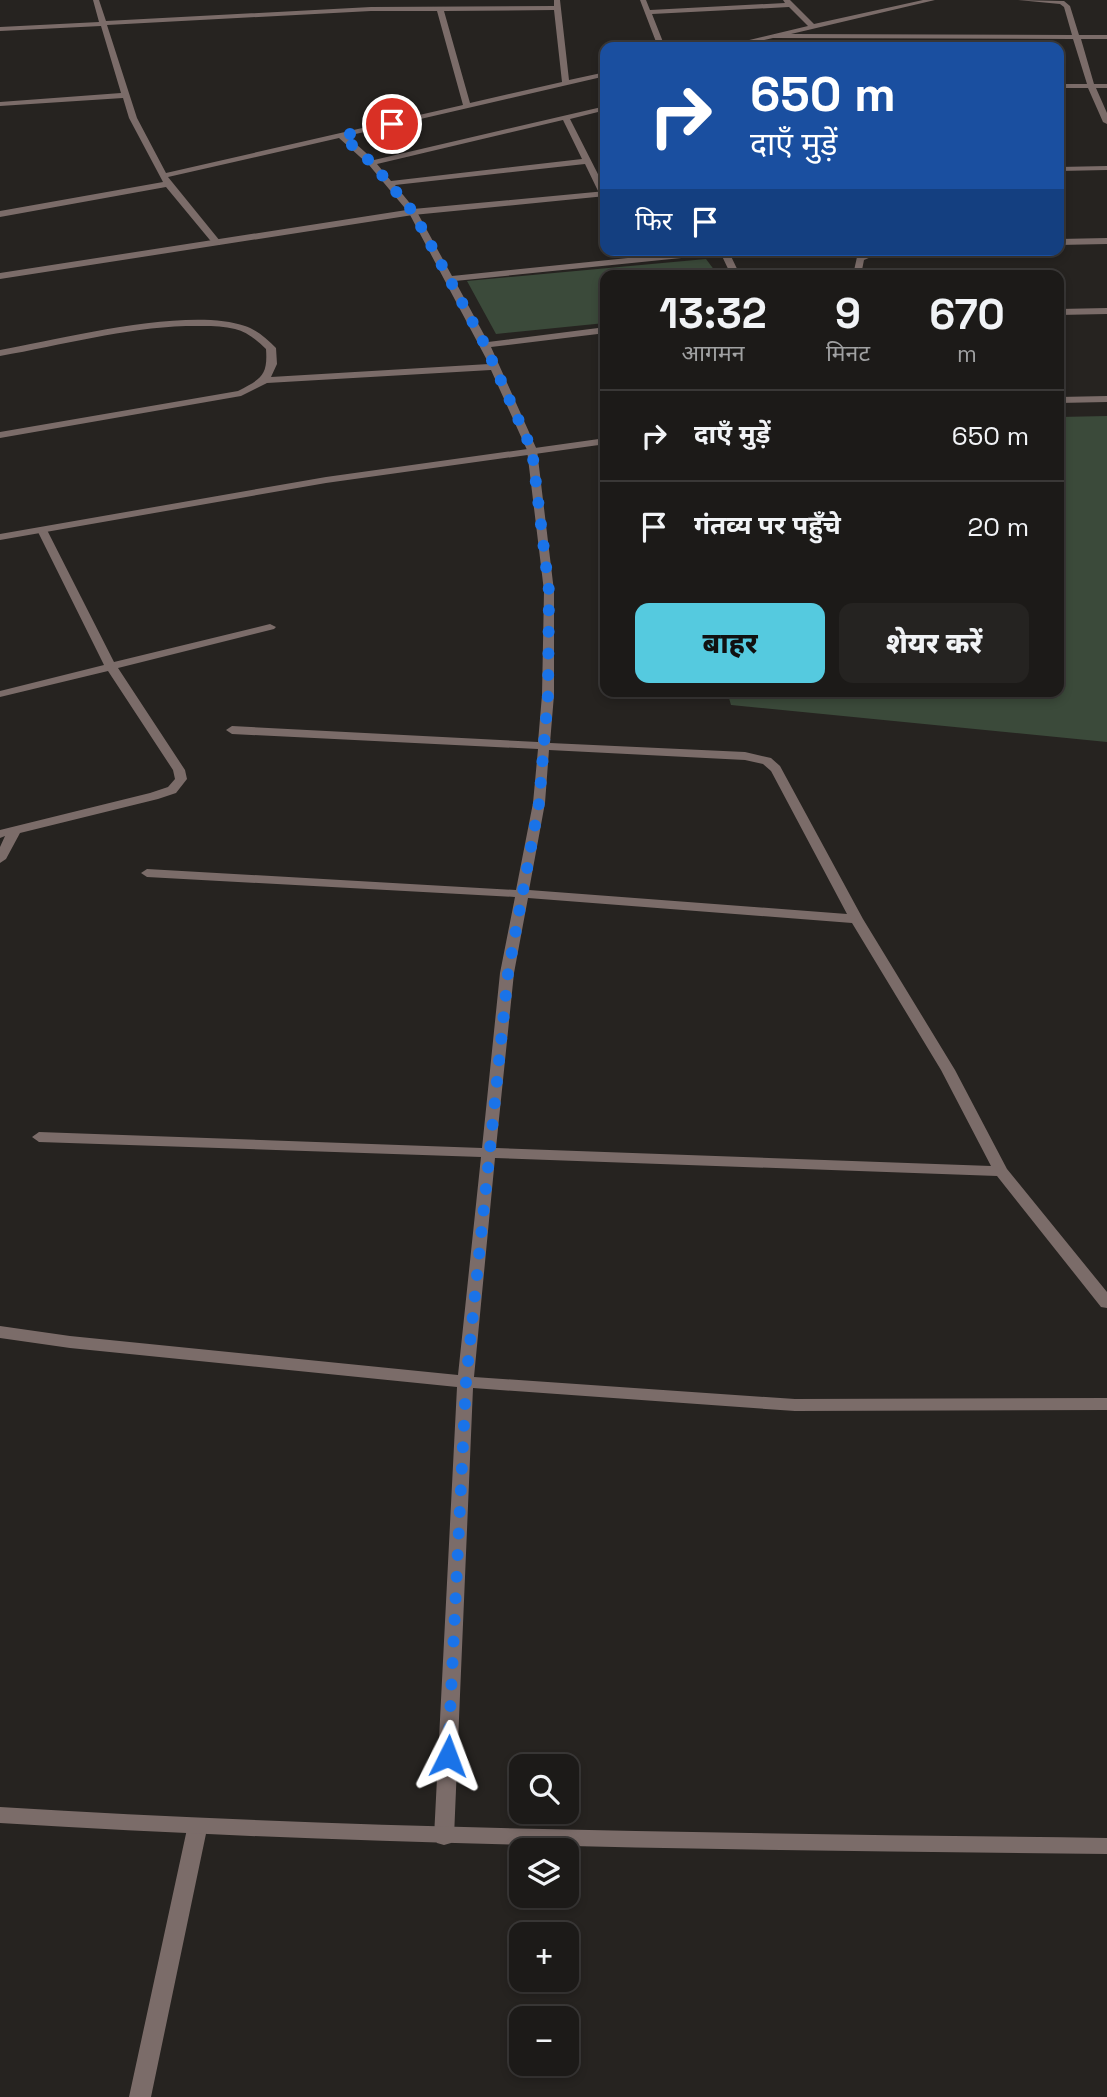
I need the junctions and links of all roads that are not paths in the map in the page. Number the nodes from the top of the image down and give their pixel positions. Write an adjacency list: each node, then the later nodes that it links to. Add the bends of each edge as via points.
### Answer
1 (96, 0): 9 (street)
2 (643, 0): 8 (street)
3 (932, 0): 10 (street)
4 (1021, 0): 13 (street, via 1062,2)
5 (787, 2): 8 (street); 10 (street)
6 (558, 4): 7 (street); 18 (street)
7 (440, 8): 9 (street); 24 (street)
8 (648, 12): 15 (street)
9 (103, 23): 11 (street); 22 (street)
10 (813, 26): 12 (street)
11 (0, 29)
12 (774, 36): 13 (street); 16 (street)
13 (1077, 37): 14 (street); 20 (street)
14 (1107, 37)
15 (659, 42)
16 (747, 42)
17 (600, 76): 18 (street)
18 (566, 84): 24 (street)
19 (1064, 86): 20 (street)
20 (1091, 86): 21 (street); 27 (street)
21 (1107, 86)
22 (126, 95): 23 (street); 33 (street)
23 (0, 104)
24 (467, 107): 28 (street)
25 (600, 110): 26 (street)
26 (566, 118): 29 (street); 30 (street)
27 (1107, 122)
28 (342, 136): 30 (street); 33 (street)
29 (588, 161): 34 (street); 36 (street)
30 (372, 163): 34 (street)
31 (1064, 169): 32 (street)
32 (1107, 169)
33 (163, 176): 35 (street)
34 (391, 183): 38 (street)
35 (168, 184): 39 (street); 42 (street)
36 (600, 185)
37 (600, 193): 38 (street)
38 (413, 212): 42 (street); 47 (street)
39 (0, 214)
40 (1064, 242): 41 (street)
41 (1107, 242)
42 (217, 243): 46 (street)
43 (675, 256): 47 (street)
44 (868, 256): 45 (street, via 860,259)
45 (857, 270)
46 (0, 276)
47 (451, 279): 51 (street)
48 (1107, 311): 49 (street)
49 (1064, 312)
50 (600, 331): 51 (street)
51 (485, 345): 53 (street)
52 (0, 353): 54 (street, via 153,328 231,325 258,335 271,348 272,365)
53 (493, 367): 54 (street); 59 (street)
54 (265, 380): 57 (street, via 241,393 204,401)
55 (1107, 399): 56 (street)
56 (1064, 400)
57 (0, 435)
58 (600, 442): 59 (street)
59 (532, 450): 60 (street, via 326,480); 66 (street, via 549,591 548,695)
60 (42, 530): 61 (street); 63 (street)
61 (0, 537)
62 (271, 627): 63 (street)
63 (111, 667): 64 (street); 67 (street, via 181,779 172,790 154,796)
64 (0, 694)
65 (232, 730): 66 (street)
66 (542, 746): 71 (street, via 539,803); 72 (street, via 746,756 767,761 776,769)
67 (15, 830): 68 (street); 69 (street)
68 (0, 834)
69 (0, 859)
70 (147, 873): 71 (street)
71 (524, 894): 72 (street); 74 (street, via 508,973)
72 (856, 919): 75 (street, via 948,1070)
73 (39, 1137): 74 (street)
74 (489, 1152): 75 (street); 78 (street)
75 (1001, 1171): 76 (street)
76 (1107, 1303)
77 (0, 1332): 78 (street)
78 (466, 1382): 79 (street, via 795,1405); 82 (street)
79 (1107, 1405)
80 (0, 1815): 81 (street)
81 (197, 1829): 82 (street); 84 (street)
82 (444, 1837): 83 (street)
83 (1107, 1846)
84 (140, 2097)

